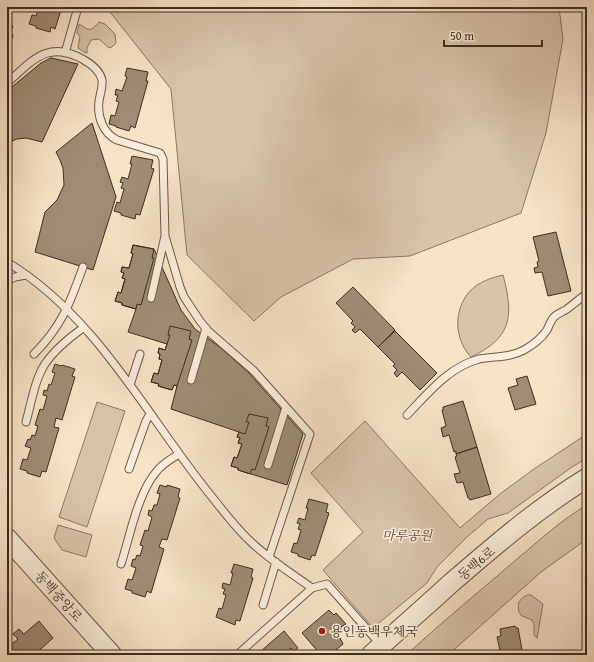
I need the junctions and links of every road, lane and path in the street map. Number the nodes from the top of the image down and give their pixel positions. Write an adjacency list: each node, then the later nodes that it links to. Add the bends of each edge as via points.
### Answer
1 (78, 7): 2 (lane)
2 (65, 52): 3 (lane, via 50,52 37,57); 4 (lane, via 82,58 100,74 100,115 106,132 117,140 160,153 163,159)
3 (7, 83)
4 (165, 236): 10 (lane); 13 (lane, via 184,297)
5 (7, 262): 7 (lane)
6 (83, 267): 11 (lane)
7 (26, 275): 8 (lane); 11 (lane)
8 (7, 281)
9 (587, 294): 20 (lane, via 554,317 545,332 532,345 512,355 480,359 462,366 438,383)
10 (151, 298)
11 (66, 311): 12 (lane); 14 (lane, via 56,328)
12 (83, 328): 17 (lane); 21 (lane, via 61,346 45,364)
13 (206, 328): 16 (lane); 18 (lane, via 254,371)
14 (34, 354)
15 (140, 354): 17 (lane)
16 (191, 380)
17 (130, 384): 19 (lane)
18 (286, 407): 23 (lane); 27 (lane, via 310,434)
19 (150, 414): 22 (lane); 24 (lane)
20 (407, 415)
21 (26, 422)
22 (179, 454): 27 (lane, via 239,529); 29 (lane, via 157,470 148,484)
23 (268, 465)
24 (129, 469)
25 (587, 478): 32 (street, 동백6로, via 526,520)
26 (7, 538): 33 (street, 동백중앙로)
27 (269, 557): 28 (lane)
28 (276, 562): 30 (lane); 31 (lane)
29 (121, 564)
30 (312, 588): 32 (lane, via 327,584); 34 (lane)
31 (263, 605)
32 (376, 650)
33 (112, 655)
34 (237, 655)

